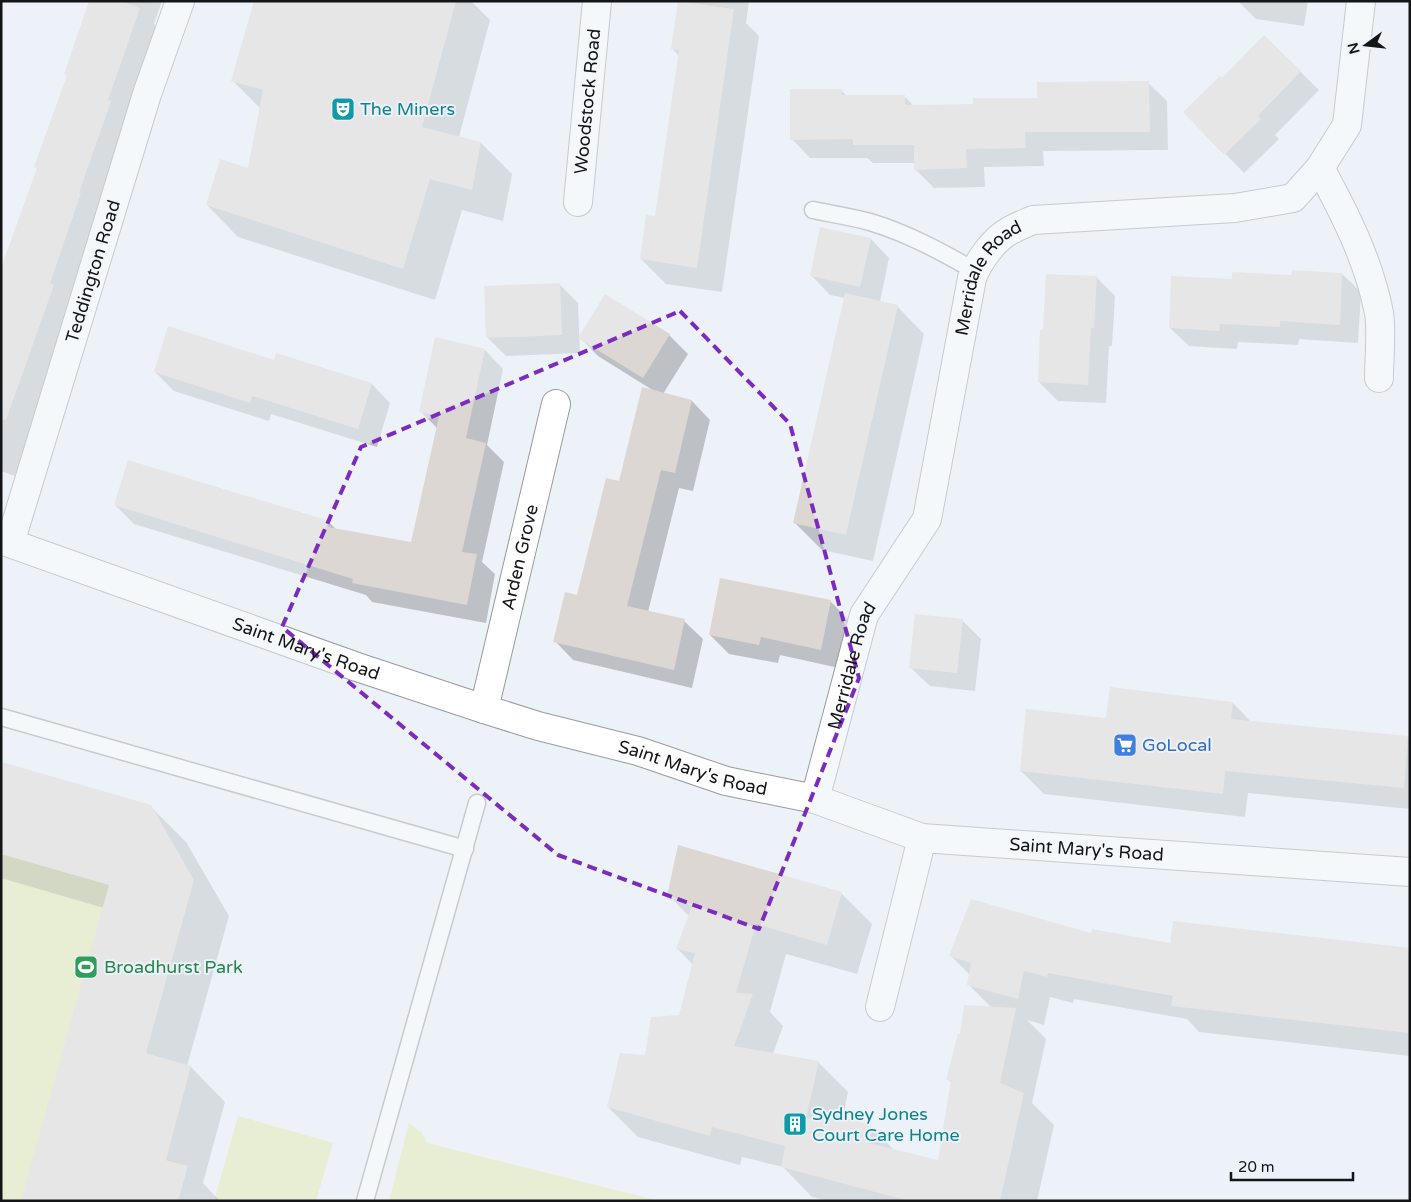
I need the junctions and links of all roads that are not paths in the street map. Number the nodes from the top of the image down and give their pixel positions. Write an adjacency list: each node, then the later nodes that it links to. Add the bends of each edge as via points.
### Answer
1 (180, 1): 10 (street, Teddington Road, via 147,94)
2 (597, 1): 5 (street, Woodstock Road)
3 (1361, 1): 4 (street, Merridale Road, via 1347,125)
4 (1320, 168): 7 (street, Merridale Road, via 1293,198 1235,208 1033,220 1010,230 994,243); 8 (street, via 1346,216 1366,264 1379,314)
5 (578, 202)
6 (813, 210): 7 (lane, via 870,222 904,234)
7 (975, 271): 13 (street, Merridale Road, via 927,519 864,615)
8 (1378, 378)
9 (556, 404): 11 (street, Arden Grove)
10 (5, 541): 11 (street, Saint Mary's Road)
11 (484, 709): 13 (street, Saint Mary's Road, via 638,751 726,781)
12 (1, 717): 16 (lane)
13 (815, 799): 15 (street, Saint Mary's Road)
14 (477, 803): 16 (lane)
15 (922, 838): 17 (street, Saint Mary's Road); 18 (street)
16 (465, 849): 19 (lane)
17 (1410, 872)
18 (880, 1007)
19 (365, 1201)

